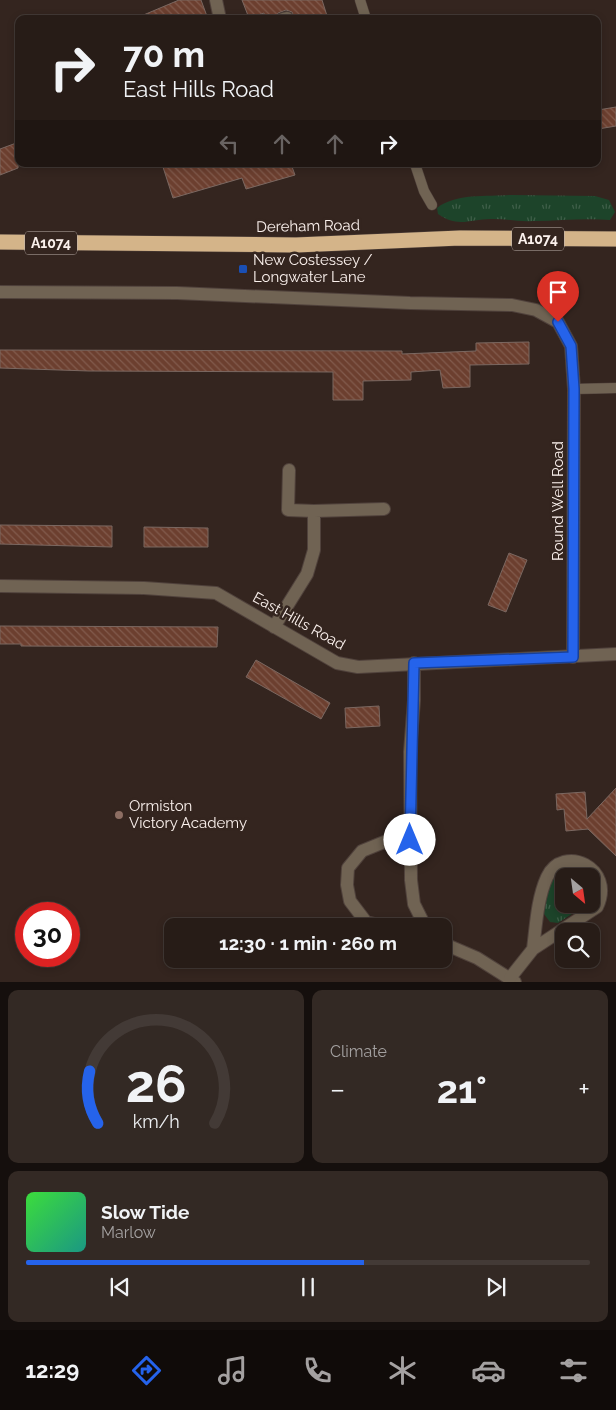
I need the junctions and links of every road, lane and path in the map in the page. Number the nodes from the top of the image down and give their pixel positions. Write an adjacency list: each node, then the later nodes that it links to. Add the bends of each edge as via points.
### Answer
1 (216, 0): 3 (street)
2 (360, 0): 4 (lane)
3 (219, 15)
4 (365, 15)
5 (416, 167): 6 (lane)
6 (432, 205)
7 (616, 240): 8 (highway, Dereham Road / A1074, via 460,238 296,245)
8 (0, 242)
9 (0, 292): 11 (street, Round Well Road, via 177,293 410,304 512,304 536,310 558,322 571,346)
10 (616, 388): 11 (lane)
11 (574, 389): 18 (street, Round Well Road)
12 (289, 470): 13 (street, via 288,510)
13 (314, 510): 14 (street); 16 (street, via 314,550 307,574)
14 (384, 510)
15 (0, 586): 16 (street, East Hills Road, via 144,588 216,593)
16 (274, 627): 19 (street, East Hills Road, via 337,663 358,667)
17 (616, 654): 18 (street, East Hills Road)
18 (573, 657): 19 (street, East Hills Road)
19 (414, 663): 20 (street)
20 (410, 840): 21 (street, via 389,840 362,851 348,868 350,901); 22 (street, via 414,904)
21 (363, 918)
22 (419, 918)
23 (452, 948): 25 (street, via 477,958)
24 (533, 949): 24 (street, via 538,910 547,877 569,861 590,866 602,885 597,907); 25 (street)
25 (513, 980)

